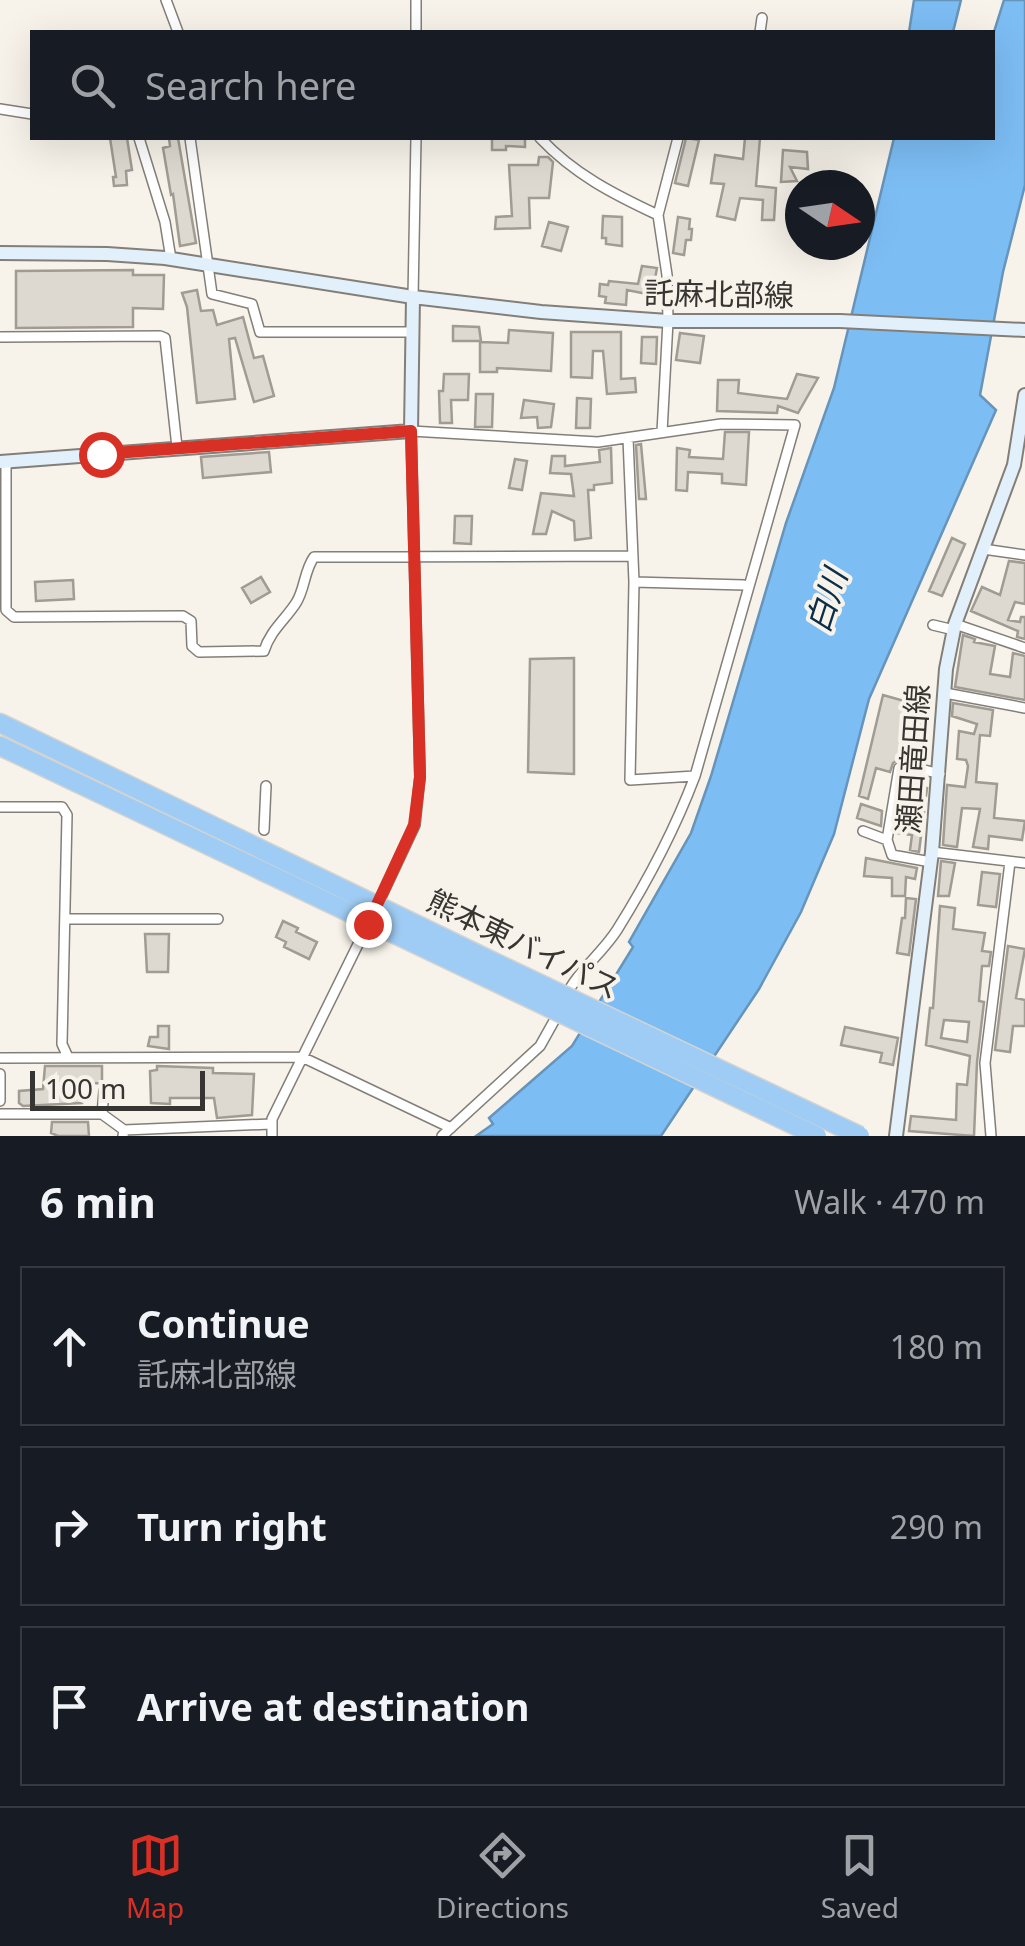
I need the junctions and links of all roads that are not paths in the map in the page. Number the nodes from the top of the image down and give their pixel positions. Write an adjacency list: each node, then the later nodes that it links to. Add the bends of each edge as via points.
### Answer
1 (166, 0): 4 (street)
2 (416, 0): 5 (street)
3 (762, 18): 6 (street)
4 (177, 30)
5 (416, 30)
6 (760, 30)
7 (0, 109): 8 (street)
8 (30, 114)
9 (140, 140): 16 (street)
10 (190, 140): 17 (street)
11 (416, 140): 18 (street)
12 (542, 140): 14 (street, via 592,181)
13 (677, 140): 14 (street)
14 (658, 215): 19 (street)
15 (0, 253): 16 (main road, 託麻北部線)
16 (170, 259): 17 (main road, 託麻北部線)
17 (207, 264): 18 (main road, 託麻北部線); 21 (street, via 212,294 252,304 260,332)
18 (413, 296): 19 (main road, 託麻北部線); 21 (main road)
19 (668, 321): 20 (main road, 託麻北部線); 25 (street)
20 (1025, 330)
21 (412, 332): 24 (main road)
22 (0, 337): 27 (street, via 165,338)
23 (1025, 395): 29 (main road, 瀬田竜田線, via 1014,466)
24 (411, 431): 26 (street); 27 (main road); 31 (street)
25 (662, 432): 26 (street); 43 (street, via 796,425)
26 (628, 438): 32 (street)
27 (177, 447): 28 (main road)
28 (3, 462): 31 (street, via 6,610 14,617 183,616 191,621 192,646 199,652 264,651 298,600 314,557)
29 (982, 549): 30 (street); 36 (main road, 瀬田竜田線)
30 (1025, 555)
31 (412, 556): 32 (street); 52 (street, via 418,793 414,825)
32 (632, 556): 33 (street)
33 (634, 582): 34 (street); 43 (street, via 630,780)
34 (744, 585)
35 (933, 625): 36 (street)
36 (954, 628): 37 (street); 38 (main road, 瀬田竜田線)
37 (1025, 648)
38 (944, 693): 39 (street); 42 (main road, 瀬田竜田線)
39 (1025, 708)
40 (0, 723): 52 (highway, 熊本東バイパス)
41 (0, 746): 55 (highway, 熊本東バイパス)
42 (940, 774): 48 (street, via 899,768); 49 (main road, 瀬田竜田線)
43 (695, 776): 66 (street, via 617,930 572,982 548,1036)
44 (266, 786): 46 (street)
45 (0, 808): 53 (street, via 62,807)
46 (264, 830)
47 (863, 832): 48 (street)
48 (887, 840): 49 (street, via 892,855)
49 (931, 857): 50 (street); 72 (main road, 瀬田竜田線)
50 (1010, 862): 51 (street); 73 (street, via 985,1063)
51 (1025, 863)
52 (378, 904): 55 (street); 56 (highway, 熊本東バイパス)
53 (67, 919): 54 (street); 57 (street)
54 (218, 919)
55 (368, 924): 56 (highway, 熊本東バイパス); 58 (street)
56 (492, 971): 70 (highway, 熊本東バイパス, bridge); 71 (highway, 熊本東バイパス, bridge)
57 (67, 1056): 58 (street); 59 (street)
58 (302, 1057): 65 (street); 66 (street)
59 (0, 1058)
60 (0, 1074): 62 (street)
61 (104, 1092): 64 (street)
62 (0, 1101)
63 (0, 1114): 64 (street)
64 (102, 1114): 67 (street)
65 (271, 1124): 67 (street); 68 (street)
66 (452, 1128): 69 (street)
67 (123, 1133)
68 (272, 1136)
69 (442, 1136)
70 (817, 1136)
71 (860, 1136)
72 (896, 1136)
73 (990, 1136)

